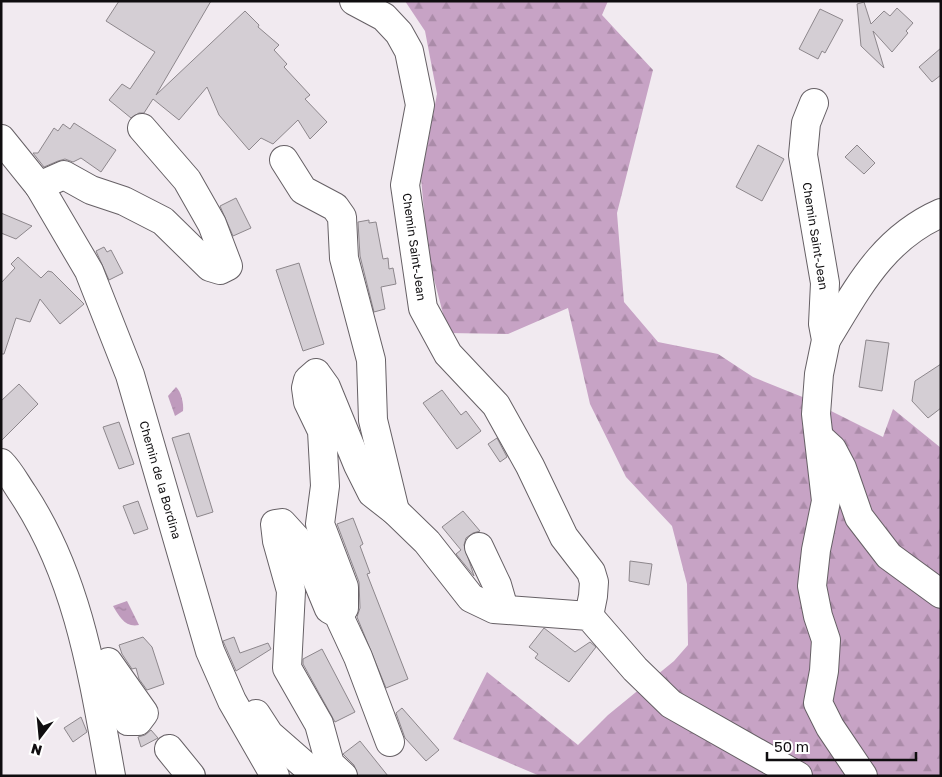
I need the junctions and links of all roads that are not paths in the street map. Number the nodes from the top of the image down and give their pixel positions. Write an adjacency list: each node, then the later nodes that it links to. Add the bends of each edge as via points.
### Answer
1 (354, 1): 2 (street, Chemin Saint-Jean)
2 (385, 9): 17 (street, Chemin Saint-Jean, via 409,51 420,105 405,185 423,308 448,354 496,405 530,466 564,538 592,572 594,582)
3 (814, 103): 9 (street, Chemin Saint-Jean, via 806,123 803,156 825,283 823,324)
4 (142, 128): 7 (street, via 187,180 212,224 228,266 220,270 210,267 163,220 64,175)
5 (1, 139): 7 (street, Chemin de la Bordina)
6 (284, 160): 12 (street, via 304,190 335,207 342,217 344,258 371,360 373,420)
7 (38, 186): 18 (street, Chemin de la Bordina, via 89,271 130,375 207,642)
8 (941, 214): 9 (street, Chemin Saint-Jean, via 919,222 891,244 871,268)
9 (826, 340): 10 (street, Chemin Saint-Jean, via 816,414)
10 (820, 438): 14 (street, via 832,449 842,468 859,517 889,556); 27 (street, Chemin Saint-Jean, via 826,501 812,586 826,640 818,704)
11 (1, 463): 21 (street, via 37,516 63,568 100,669)
12 (395, 511): 15 (street, via 427,542 471,598 494,609); 16 (street, via 372,493 326,387 316,373 308,380 306,388 308,402 322,432 324,486 320,524 344,587 344,608)
13 (480, 547): 15 (street, via 498,585)
14 (941, 594)
15 (504, 609): 17 (street)
16 (338, 614): 19 (street); 25 (street, via 329,608 303,546 282,523 275,524 291,591 287,668 319,724 330,764)
17 (589, 616): 26 (street, via 671,704)
18 (226, 684): 23 (street, Chemin de la Bordina, via 232,701); 24 (street, via 246,698 269,734)
19 (390, 742)
20 (169, 749): 22 (street)
21 (111, 776)
22 (191, 776)
23 (275, 776)
24 (317, 776)
25 (343, 776)
26 (798, 776)
27 (864, 776)

